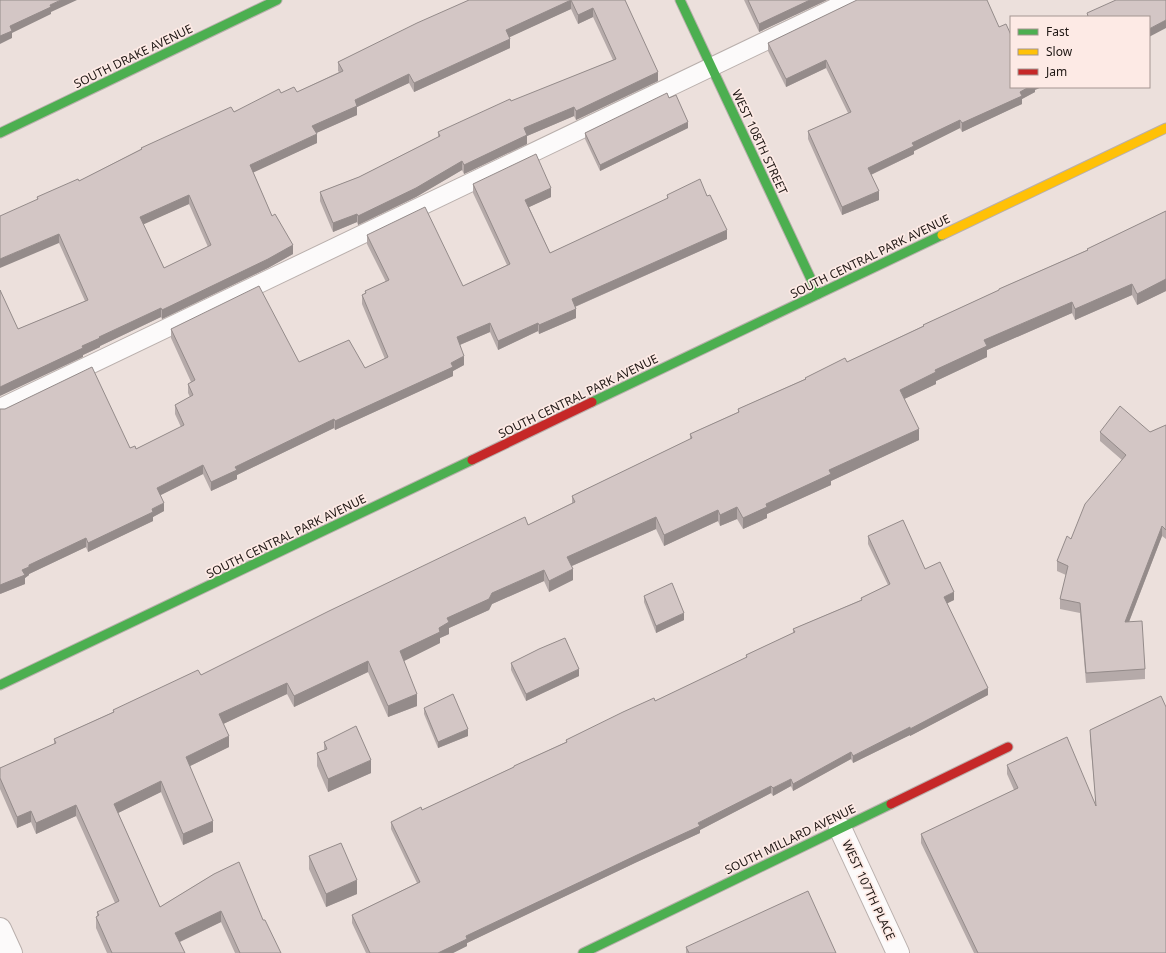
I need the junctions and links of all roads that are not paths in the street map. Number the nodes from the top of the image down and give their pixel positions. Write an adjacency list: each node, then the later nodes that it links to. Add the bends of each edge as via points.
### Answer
1 (277, 0): 6 (street, SOUTH DRAKE AVENUE)
2 (680, 0): 4 (street, WEST 108TH STREET)
3 (851, 0): 4 (lane)
4 (711, 67): 7 (street, WEST 108TH STREET); 8 (lane)
5 (1166, 128): 7 (street, SOUTH CENTRAL PARK AVENUE)
6 (0, 133)
7 (818, 294): 9 (street, SOUTH CENTRAL PARK AVENUE)
8 (0, 408)
9 (0, 685)
10 (1008, 747): 11 (street, SOUTH MILLARD AVENUE)
11 (840, 828): 14 (street, SOUTH MILLARD AVENUE); 15 (street, WEST 107TH PLACE)
12 (0, 929): 13 (street)
13 (11, 953)
14 (583, 953)
15 (898, 953)

